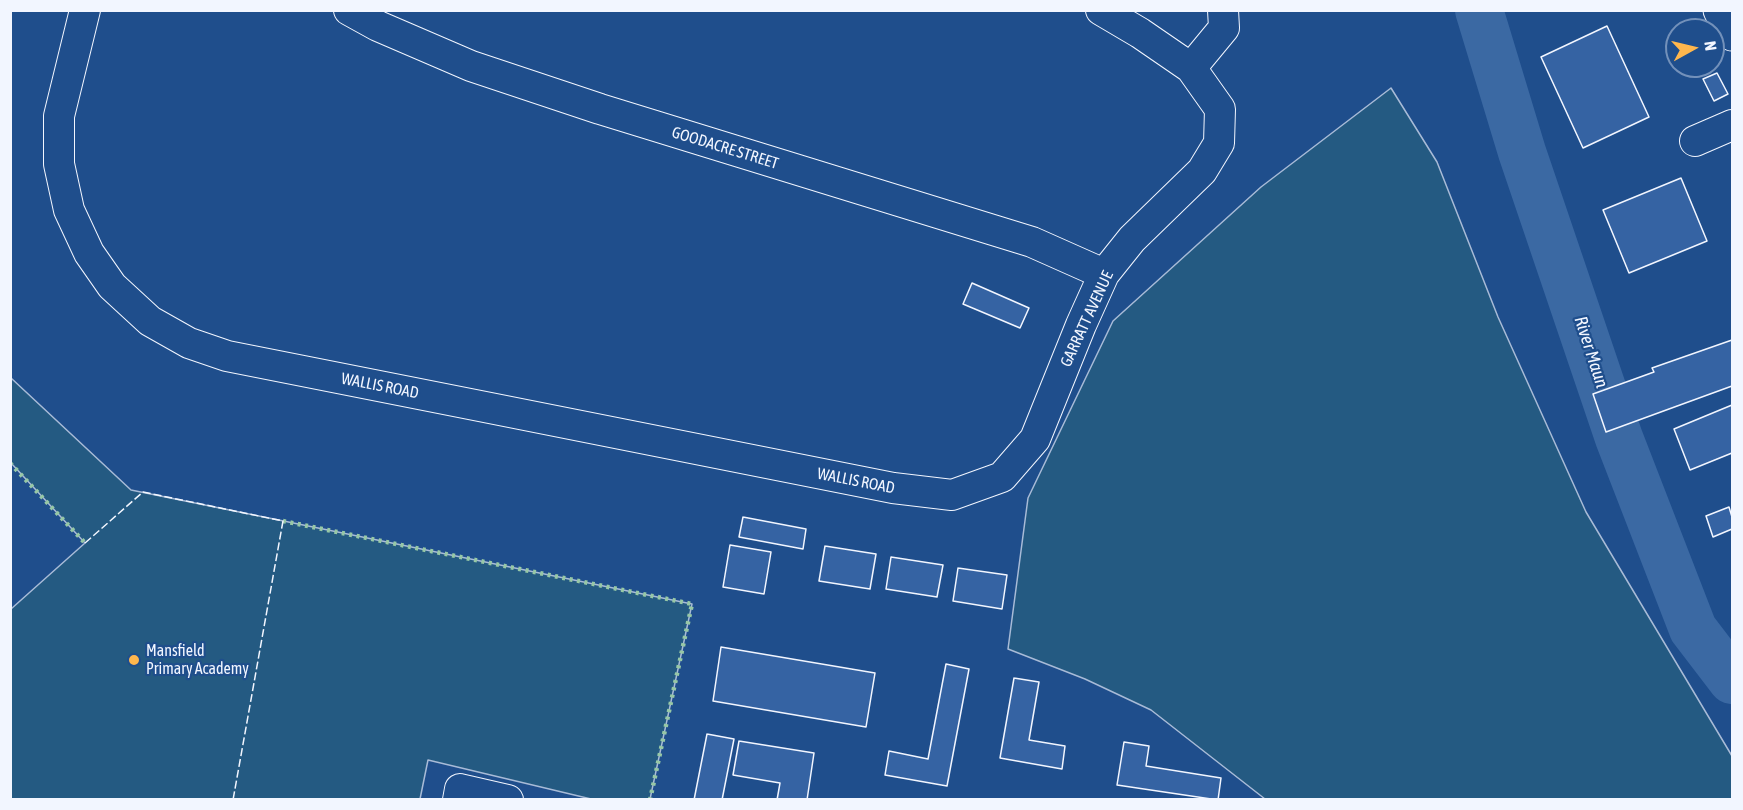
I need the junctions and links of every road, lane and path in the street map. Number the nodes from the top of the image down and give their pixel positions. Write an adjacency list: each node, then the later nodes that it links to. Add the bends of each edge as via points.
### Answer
1 (85, 10): 11 (street, WALLIS ROAD, via 59,116 59,164 69,210 89,253 112,286 150,321 189,344 228,356 893,488)
2 (349, 10): 10 (street, GOODACRE STREET, via 471,66 1032,242)
3 (1101, 10): 7 (street)
4 (1223, 10): 7 (street, via 1224,28)
5 (1720, 10): 6 (main road)
6 (1732, 34)
7 (1191, 68): 10 (street, GARRATT AVENUE, via 1220,109 1219,143 1202,171 1132,240)
8 (1732, 125): 9 (street)
9 (1695, 141)
10 (1104, 274): 11 (street, GARRATT AVENUE, via 1035,439 1002,477)
11 (952, 495)
12 (458, 800): 13 (street, via 460,789)
13 (508, 800)

